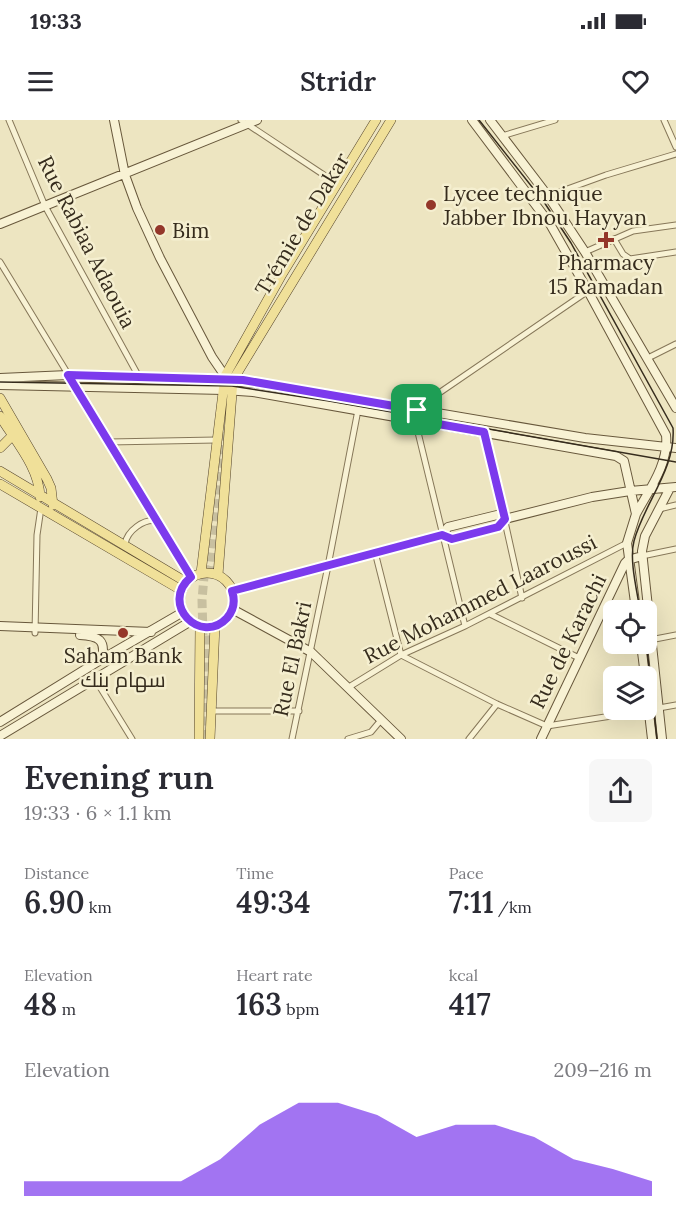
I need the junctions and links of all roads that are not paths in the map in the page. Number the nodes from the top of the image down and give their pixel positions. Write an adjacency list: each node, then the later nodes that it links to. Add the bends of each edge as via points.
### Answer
1 (9, 120): 18 (street, Rue Rabiaa Adaouia)
2 (114, 120): 15 (street)
3 (257, 120): 11 (street)
4 (376, 120): 16 (main road)
5 (381, 120): 6 (main road, Trémie de Dakar, via 246,346)
6 (389, 120): 31 (main road)
7 (471, 120): 25 (street, via 550,225)
8 (490, 120): 12 (street)
9 (555, 120): 12 (street)
10 (664, 120): 13 (street)
11 (244, 122): 15 (street); 16 (street)
12 (502, 136): 17 (street)
13 (676, 147)
14 (676, 154): 17 (street)
15 (125, 175): 18 (street); 31 (street, via 160,258 212,357)
16 (336, 183): 31 (main road, via 281,276)
17 (548, 196): 22 (street)
18 (45, 206): 19 (street); 29 (street, Rue Rabiaa Adaouia)
19 (0, 224)
20 (676, 225): 21 (street, via 642,229)
21 (614, 238): 22 (street); 23 (street, via 623,255 630,259)
22 (585, 252): 27 (street)
23 (676, 252)
24 (0, 262): 28 (street)
25 (588, 291): 38 (street); 46 (street)
26 (676, 344): 27 (street)
27 (648, 358): 36 (street)
28 (68, 375): 29 (street); 30 (street); 33 (street)
29 (139, 377): 31 (street)
30 (0, 378)
31 (228, 378): 34 (main road); 38 (street)
32 (0, 385): 33 (street)
33 (74, 386): 34 (street); 44 (street)
34 (227, 390): 37 (street); 43 (main road); 70 (main road)
35 (0, 398): 53 (main road, via 47,479)
36 (676, 408)
37 (358, 410): 40 (street); 68 (street, Rue El Bakri)
38 (417, 410): 40 (street); 46 (street)
39 (0, 416): 42 (main road)
40 (415, 420): 41 (street); 61 (street)
41 (484, 432): 51 (street, via 620,457 626,465); 59 (street)
42 (12, 436): 45 (main road); 52 (main road, via 34,472)
43 (216, 440): 44 (street); 69 (main road)
44 (109, 442): 60 (street)
45 (0, 448)
46 (671, 448): 50 (street)
47 (0, 471): 52 (main road)
48 (0, 484): 55 (main road)
49 (673, 487): 50 (street); 56 (street)
50 (649, 489): 51 (street); 57 (street)
51 (630, 491): 57 (street); 59 (street)
52 (40, 495): 53 (main road); 55 (main road)
53 (53, 502): 58 (main road); 63 (main road)
54 (676, 505): 56 (street)
55 (40, 508): 58 (main road); 86 (street)
56 (659, 509): 66 (street, via 645,536)
57 (636, 514): 62 (street)
58 (53, 515): 73 (main road)
59 (505, 519): 61 (street, via 497,515 448,527); 75 (street)
60 (157, 521): 63 (street, via 143,522 128,535); 73 (street)
61 (442, 535): 65 (street); 85 (street)
62 (627, 543): 67 (street); 75 (street, Rue Mohammed Laaroussi)
63 (125, 544): 73 (main road)
64 (676, 549): 66 (street)
65 (375, 552): 68 (street); 93 (street)
66 (642, 556): 67 (street); 77 (street)
67 (628, 560): 71 (street, Rue de Karachi); 72 (street)
68 (328, 566): 74 (street); 91 (street, Rue El Bakri)
69 (201, 573): 70 (main road); 73 (main road)
70 (218, 575): 74 (main road)
71 (618, 578): 72 (street); 94 (street, Rue de Karachi)
72 (632, 580): 76 (street)
73 (186, 583): 79 (main road, via 180,603)
74 (232, 591): 78 (main road)
75 (522, 598): 80 (street, Rue Mohammed Laaroussi)
76 (635, 600)
77 (646, 600)
78 (232, 609): 82 (main road); 91 (street)
79 (183, 612): 81 (main road); 88 (street)
80 (490, 614): 85 (street, Rue Mohammed Laaroussi); 94 (street)
81 (190, 621): 84 (main road); 96 (street)
82 (215, 625): 84 (main road); 101 (main road)
83 (0, 626): 86 (street)
84 (200, 626): 111 (main road)
85 (465, 626): 93 (street, Rue Mohammed Laaroussi)
86 (35, 630): 87 (street); 88 (street); 95 (street, via 95,637 103,644)
87 (0, 631)
88 (151, 632): 95 (street)
89 (676, 635): 90 (street)
90 (657, 639)
91 (311, 652): 97 (street); 102 (street, Rue El Bakri)
92 (652, 654): 100 (street)
93 (401, 655): 97 (street, Rue Mohammed Laaroussi); 98 (street)
94 (579, 658): 107 (street, Rue de Karachi)
95 (102, 659): 106 (street)
96 (95, 679): 109 (street); 110 (street)
97 (349, 687): 104 (street)
98 (497, 704): 107 (street); 117 (street)
99 (676, 705): 100 (street)
100 (659, 708): 120 (street)
101 (210, 711): 102 (street); 112 (main road)
102 (298, 711): 113 (street, Rue El Bakri)
103 (603, 717): 107 (street)
104 (381, 720): 108 (street); 116 (street)
105 (651, 720): 119 (street)
106 (0, 722)
107 (547, 726): 118 (street, Rue de Karachi)
108 (371, 732): 114 (street); 115 (street)
109 (0, 736)
110 (132, 739)
111 (199, 739)
112 (210, 739)
113 (292, 739)
114 (348, 739)
115 (372, 739)
116 (401, 739)
117 (469, 739)
118 (541, 739)
119 (652, 739)
120 (662, 739)

